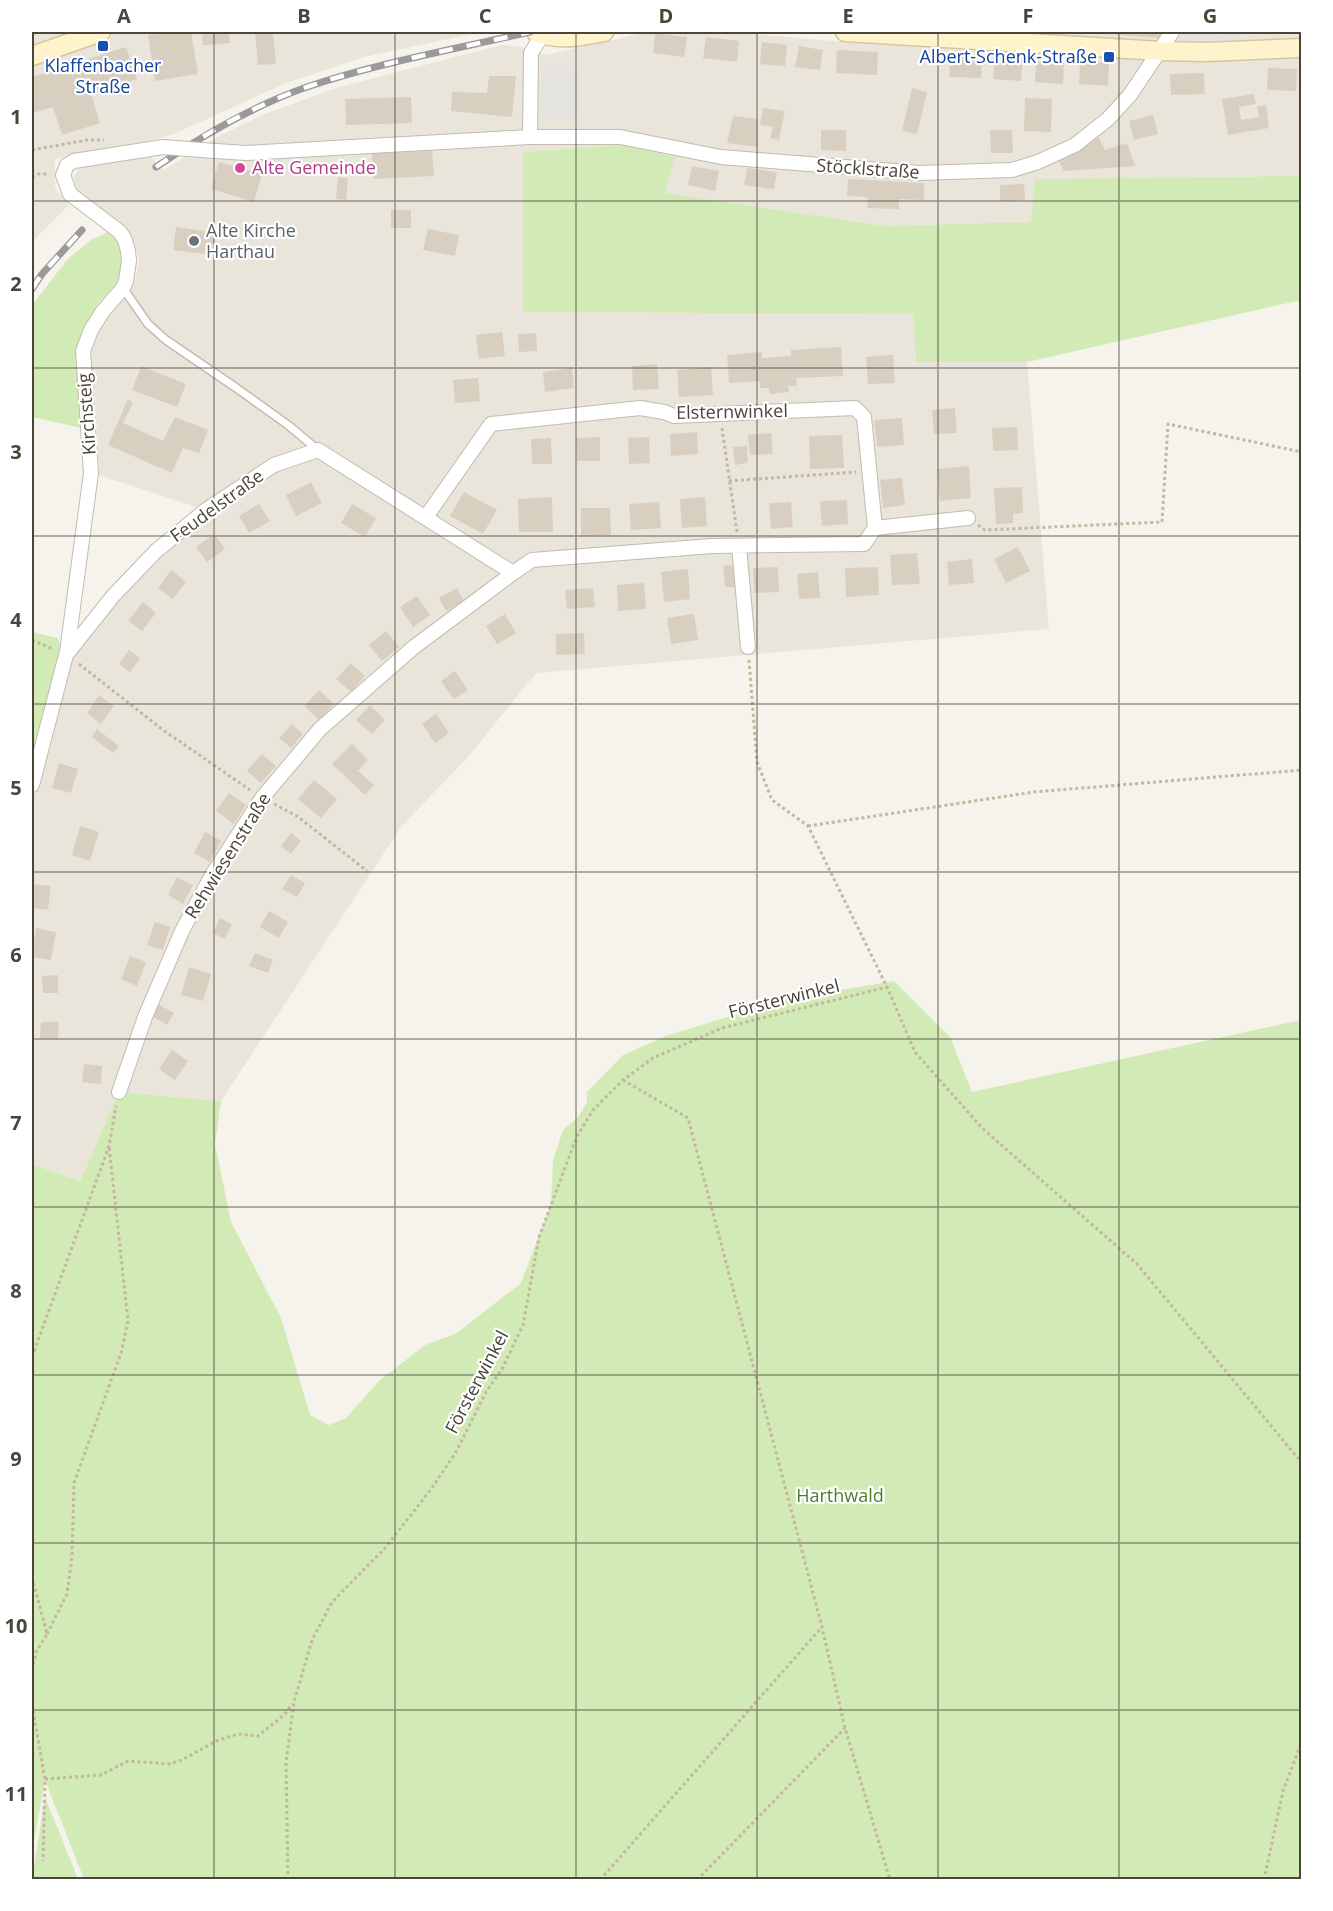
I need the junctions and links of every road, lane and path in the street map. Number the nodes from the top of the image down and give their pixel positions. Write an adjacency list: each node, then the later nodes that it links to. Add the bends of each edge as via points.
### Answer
1 (100, 32): 8 (main road)
2 (604, 32): 5 (main road, via 560,38)
3 (845, 32): 7 (main road)
4 (1172, 32): 7 (street)
5 (540, 33): 9 (street, via 531,53)
6 (1302, 48): 7 (main road)
7 (1161, 51): 9 (street, Stöcklstraße, via 1108,119 1075,145 1012,170 919,173 721,158 620,137)
8 (32, 56)
9 (530, 137): 12 (street, Stöcklstraße, bridge, via 246,153 163,147 74,161)
10 (106, 140): 11 (path)
11 (32, 150)
12 (63, 175): 13 (path); 14 (street, via 70,194 113,226 125,240 129,261)
13 (32, 177)
14 (123, 288): 16 (lane, via 148,324 166,340); 27 (street, Kirchsteig, via 103,311 83,351 91,473)
15 (720, 415): 18 (street, Elsternwinkel, via 855,408 864,417); 19 (path); 20 (street, Elsternwinkel, via 674,416 640,408 491,424)
16 (318, 450): 20 (street); 27 (street, Feudelstraße, via 274,465 206,510 156,550)
17 (1302, 452): 21 (path, via 1168,423 1162,522 985,530)
18 (869, 471): 19 (path); 22 (street, Elsternwinkel)
19 (729, 481): 23 (path)
20 (426, 517): 24 (street)
21 (968, 518): 22 (street)
22 (875, 528): 23 (street, via 864,544)
23 (739, 546): 24 (street, via 532,560); 26 (street)
24 (513, 573): 30 (street, Rehwiesenstraße, via 414,647 320,729)
25 (32, 639): 27 (path)
26 (748, 647): 31 (path, via 757,762 772,800)
27 (61, 652): 29 (street, Feudelstraße); 30 (path, via 163,730)
28 (1302, 770): 31 (path, via 1034,792)
29 (32, 785)
30 (262, 798): 32 (path, via 297,816); 35 (street, Rehwiesenstraße, via 212,875 182,931 145,1017)
31 (808, 826): 33 (path)
32 (367, 871)
33 (887, 987): 34 (path, Försterwinkel, via 722,1028 653,1058); 38 (path, via 915,1052 982,1128 1137,1264)
34 (623, 1080): 40 (path, via 688,1118); 43 (path, Försterwinkel, via 593,1110 578,1136 539,1237 523,1325 502,1369 432,1488 386,1548 332,1602 312,1640)
35 (119, 1092): 36 (path)
36 (109, 1146): 37 (path); 41 (path, via 128,1321 121,1353 74,1483 67,1594)
37 (32, 1357)
38 (1302, 1463)
39 (32, 1577): 41 (path)
40 (822, 1628): 45 (path); 50 (path)
41 (47, 1634): 42 (path, via 36,1652)
42 (32, 1670)
43 (294, 1702): 47 (path, via 258,1736 238,1734 182,1760 169,1764 128,1761 101,1775); 49 (path, Försterwinkel, via 286,1763)
44 (32, 1705): 47 (path)
45 (845, 1728): 51 (path); 52 (path)
46 (1302, 1742): 53 (path, via 1283,1791)
47 (45, 1779): 48 (path)
48 (43, 1861)
49 (288, 1880)
50 (600, 1880)
51 (697, 1880)
52 (890, 1880)
53 (1264, 1880)

